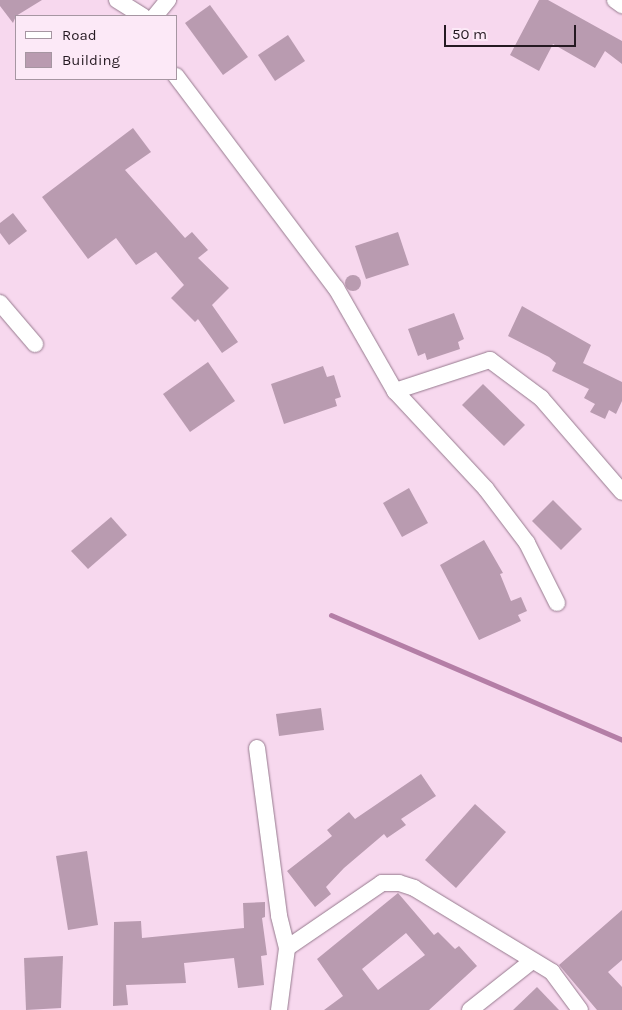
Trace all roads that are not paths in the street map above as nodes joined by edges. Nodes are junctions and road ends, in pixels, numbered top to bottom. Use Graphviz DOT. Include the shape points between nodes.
graph roads {
  1 [pos="117,0"];
  2 [pos="168,0"];
  3 [pos="615,0"];
  4 [pos="622,5"];
  5 [pos="140,15"];
  6 [pos="156,15"];
  7 [pos="178,79"];
  8 [pos="0,303"];
  9 [pos="35,344"];
  10 [pos="395,391"];
  11 [pos="622,492"];
  12 [pos="557,603"];
  13 [pos="257,748"];
  14 [pos="287,948"];
  15 [pos="532,961"];
  16 [pos="279,1010"];
  17 [pos="470,1010"];
  18 [pos="580,1010"];
  1 -- 5 [label="street"];
  2 -- 6 [label="street"];
  3 -- 4 [label="street"];
  7 -- 10 [label="street" via="336,288"];
  8 -- 9 [label="street"];
  10 -- 11 [label="street" via="490,360 541,398"];
  10 -- 12 [label="street" via="486,489 527,543"];
  13 -- 14 [label="street" via="279,916"];
  14 -- 15 [label="street" via="382,883 399,883 414,888"];
  14 -- 16 [label="street"];
  15 -- 17 [label="street"];
  15 -- 18 [label="street" via="552,972"];
}
